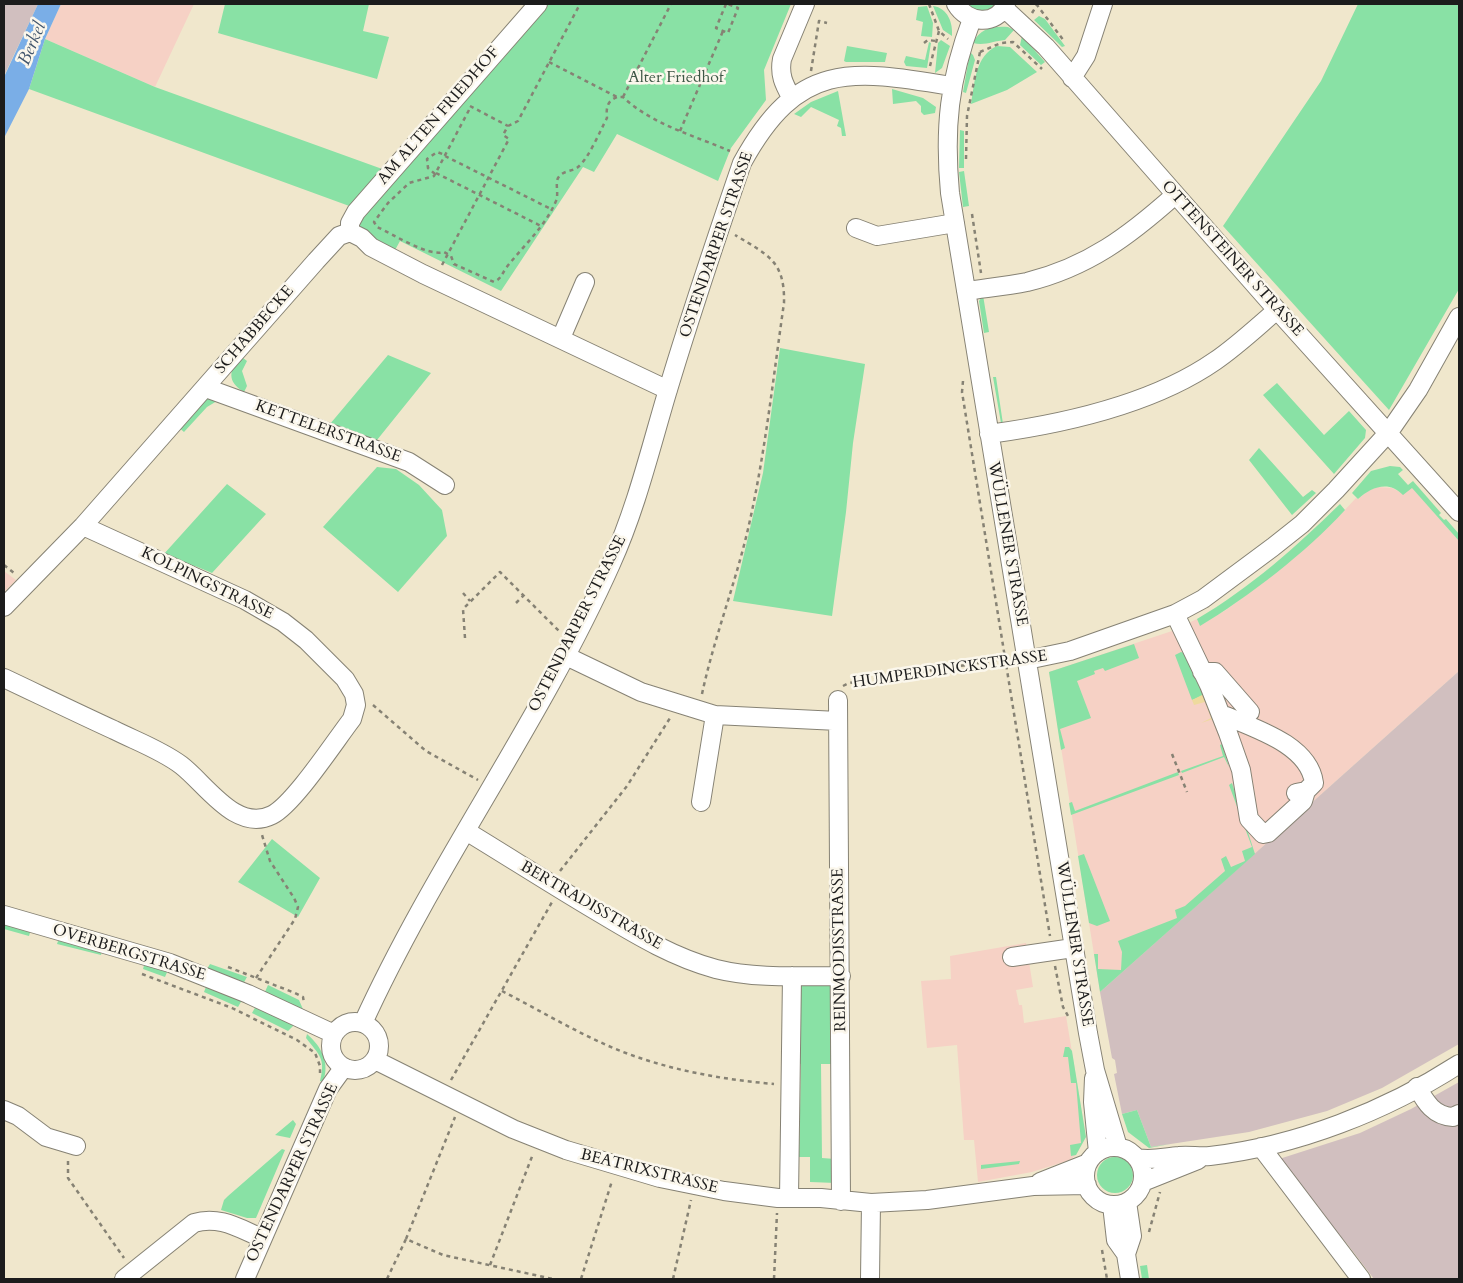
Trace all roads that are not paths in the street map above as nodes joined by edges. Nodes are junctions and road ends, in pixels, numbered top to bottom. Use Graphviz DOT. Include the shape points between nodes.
graph roads {
  1 [pos="538,4"];
  2 [pos="805,4"];
  3 [pos="956,4"];
  4 [pos="1103,4"];
  5 [pos="1005,6"];
  6 [pos="972,19"];
  7 [pos="1072,78"];
  8 [pos="951,86"];
  9 [pos="791,97"];
  10 [pos="1175,195"];
  11 [pos="954,223"];
  12 [pos="856,228"];
  13 [pos="350,232"];
  14 [pos="585,282"];
  15 [pos="966,292"];
  16 [pos="1276,310"];
  17 [pos="1459,317"];
  18 [pos="561,338"];
  19 [pos="206,388"];
  20 [pos="668,390"];
  21 [pos="1389,432"];
  22 [pos="989,434"];
  23 [pos="445,485"];
  24 [pos="1459,512"];
  25 [pos="83,526"];
  26 [pos="4,607"];
  27 [pos="1174,614"];
  28 [pos="566,656"];
  29 [pos="1027,660"];
  30 [pos="1202,672"];
  31 [pos="4,678"];
  32 [pos="838,700"];
  33 [pos="1250,712"];
  34 [pos="707,713"];
  35 [pos="1221,714"];
  36 [pos="838,722"];
  37 [pos="701,802"];
  38 [pos="466,831"];
  39 [pos="4,914"];
  40 [pos="1073,948"];
  41 [pos="1012,957"];
  42 [pos="792,976"];
  43 [pos="841,976"];
  44 [pos="363,1024"];
  45 [pos="334,1034"];
  46 [pos="375,1060"];
  47 [pos="1459,1064"];
  48 [pos="344,1067"];
  49 [pos="1095,1070"];
  50 [pos="1418,1088"];
  51 [pos="4,1110"];
  52 [pos="1459,1114"];
  53 [pos="76,1146"];
  54 [pos="1118,1147"];
  55 [pos="1261,1147"];
  56 [pos="1208,1156"];
  57 [pos="1093,1158"];
  58 [pos="1137,1158"];
  59 [pos="1142,1182"];
  60 [pos="1087,1185"];
  61 [pos="1033,1186"];
  62 [pos="784,1198"];
  63 [pos="841,1201"];
  64 [pos="871,1203"];
  65 [pos="1120,1203"];
  66 [pos="262,1238"];
  67 [pos="129,1276"];
  68 [pos="245,1279"];
  69 [pos="870,1279"];
  70 [pos="1130,1279"];
  71 [pos="1362,1279"];
  1 -- 13 [label="street, AM ALTEN FRIEDHOF" via="356,212 350,222"];
  2 -- 9 [label="street" via="780,68 781,78"];
  3 -- 6 [label="street"];
  4 -- 7 [label="street" via="1086,56"];
  5 -- 6 [label="street" via="986,20"];
  5 -- 7 [label="street, OTTENSTEINER STRASSE"];
  6 -- 8 [label="street, WÜLLENER STRASSE" via="959,52"];
  7 -- 10 [label="street, OTTENSTEINER STRASSE"];
  8 -- 9 [label="street" via="869,74 832,78"];
  8 -- 11 [label="street, WÜLLENER STRASSE" via="947,158"];
  9 -- 20 [label="street, OSTENDARPER STRASSE" via="768,121 742,163"];
  10 -- 15 [label="street" via="1128,236 1095,256 1025,282"];
  10 -- 16 [label="street, OTTENSTEINER STRASSE"];
  11 -- 12 [label="street" via="878,236"];
  11 -- 15 [label="street, WÜLLENER STRASSE"];
  13 -- 18 [label="street" via="378,251"];
  13 -- 19 [label="street, SCHABBECKE" via="339,236"];
  14 -- 18 [label="street"];
  15 -- 22 [label="street, WÜLLENER STRASSE"];
  16 -- 21 [label="street, OTTENSTEINER STRASSE"];
  16 -- 22 [label="street" via="1214,362 1161,390 1092,415"];
  17 -- 21 [label="street, HUMPERDINCKSTRASSE" via="1418,390"];
  18 -- 20 [label="street"];
  19 -- 23 [label="street, KETTELERSTRASSE" via="409,462"];
  19 -- 25 [label="street, SCHABBECKE"];
  20 -- 28 [label="street, OSTENDARPER STRASSE" via="624,534"];
  21 -- 24 [label="street, OTTENSTEINER STRASSE"];
  21 -- 27 [label="street, HUMPERDINCKSTRASSE" via="1302,524 1204,599"];
  22 -- 29 [label="street, WÜLLENER STRASSE"];
  25 -- 26 [label="street, SCHABBECKE"];
  25 -- 31 [label="street, KOLPINGSTRASSE" via="245,600 283,622 306,640 345,680 354,694 356,705 352,719 292,796 272,815 258,819 232,811 181,766 156,750"];
  27 -- 29 [label="street, HUMPERDINCKSTRASSE" via="1070,651"];
  27 -- 30 [label="street"];
  28 -- 34 [label="street" via="641,692"];
  28 -- 38 [label="street, OSTENDARPER STRASSE"];
  29 -- 40 [label="street, WÜLLENER STRASSE"];
  30 -- 33 [label="street" via="1215,672"];
  30 -- 35 [label="street"];
  32 -- 36 [label="street, REINMODISSTRASSE"];
  34 -- 36 [label="street"];
  34 -- 37 [label="street"];
  35 -- 35 [label="street" via="1241,770 1249,819 1256,826 1261,825 1296,793 1306,791 1314,783 1312,771 1285,742"];
  36 -- 43 [label="street, REINMODISSTRASSE"];
  38 -- 42 [label="street, BERTRADISSTRASSE" via="647,941 717,969"];
  38 -- 44 [label="street, OSTENDARPER STRASSE" via="383,979"];
  39 -- 45 [label="street, OVERBERGSTRASSE" via="170,963 248,994"];
  40 -- 41 [label="street"];
  40 -- 49 [label="street, WÜLLENER STRASSE"];
  42 -- 43 [label="street, BERTRADISSTRASSE"];
  42 -- 62 [label="street"];
  43 -- 63 [label="street, REINMODISSTRASSE"];
  44 -- 45 [label="street" via="344,1025"];
  44 -- 46 [label="street" via="370,1027 378,1039"];
  45 -- 48 [label="street" via="331,1049 338,1063"];
  46 -- 48 [label="street" via="357,1070"];
  46 -- 62 [label="street, BEATRIXSTRASSE" via="539,1140 617,1167 694,1186"];
  47 -- 50 [label="street"];
  48 -- 66 [label="street, OSTENDARPER STRASSE" via="328,1089"];
  49 -- 54 [label="street, WÜLLENER STRASSE"];
  49 -- 57 [label="street, WÜLLENER STRASSE"];
  50 -- 52 [label="street" via="1436,1112 1453,1117"];
  50 -- 55 [label="street" via="1332,1126"];
  51 -- 53 [label="street" via="18,1116 46,1137"];
  54 -- 57 [label="street" via="1109,1147"];
  54 -- 58 [label="street" via="1127,1149"];
  55 -- 56 [label="street"];
  55 -- 71 [label="street"];
  56 -- 58 [label="street"];
  56 -- 59 [label="street"];
  57 -- 60 [label="street" via="1085,1176"];
  57 -- 61 [label="street"];
  58 -- 59 [label="street" via="1143,1170"];
  59 -- 65 [label="street" via="1136,1195"];
  60 -- 61 [label="street"];
  60 -- 65 [label="street" via="1096,1199"];
  61 -- 64 [label="street, BEATRIXSTRASSE" via="927,1200"];
  62 -- 63 [label="street, BEATRIXSTRASSE"];
  63 -- 64 [label="street, BEATRIXSTRASSE"];
  64 -- 69 [label="street"];
  65 -- 70 [label="street" via="1116,1240 1126,1254"];
  66 -- 67 [label="street" via="222,1221 204,1220 194,1223"];
  66 -- 68 [label="street, OSTENDARPER STRASSE"];
}
